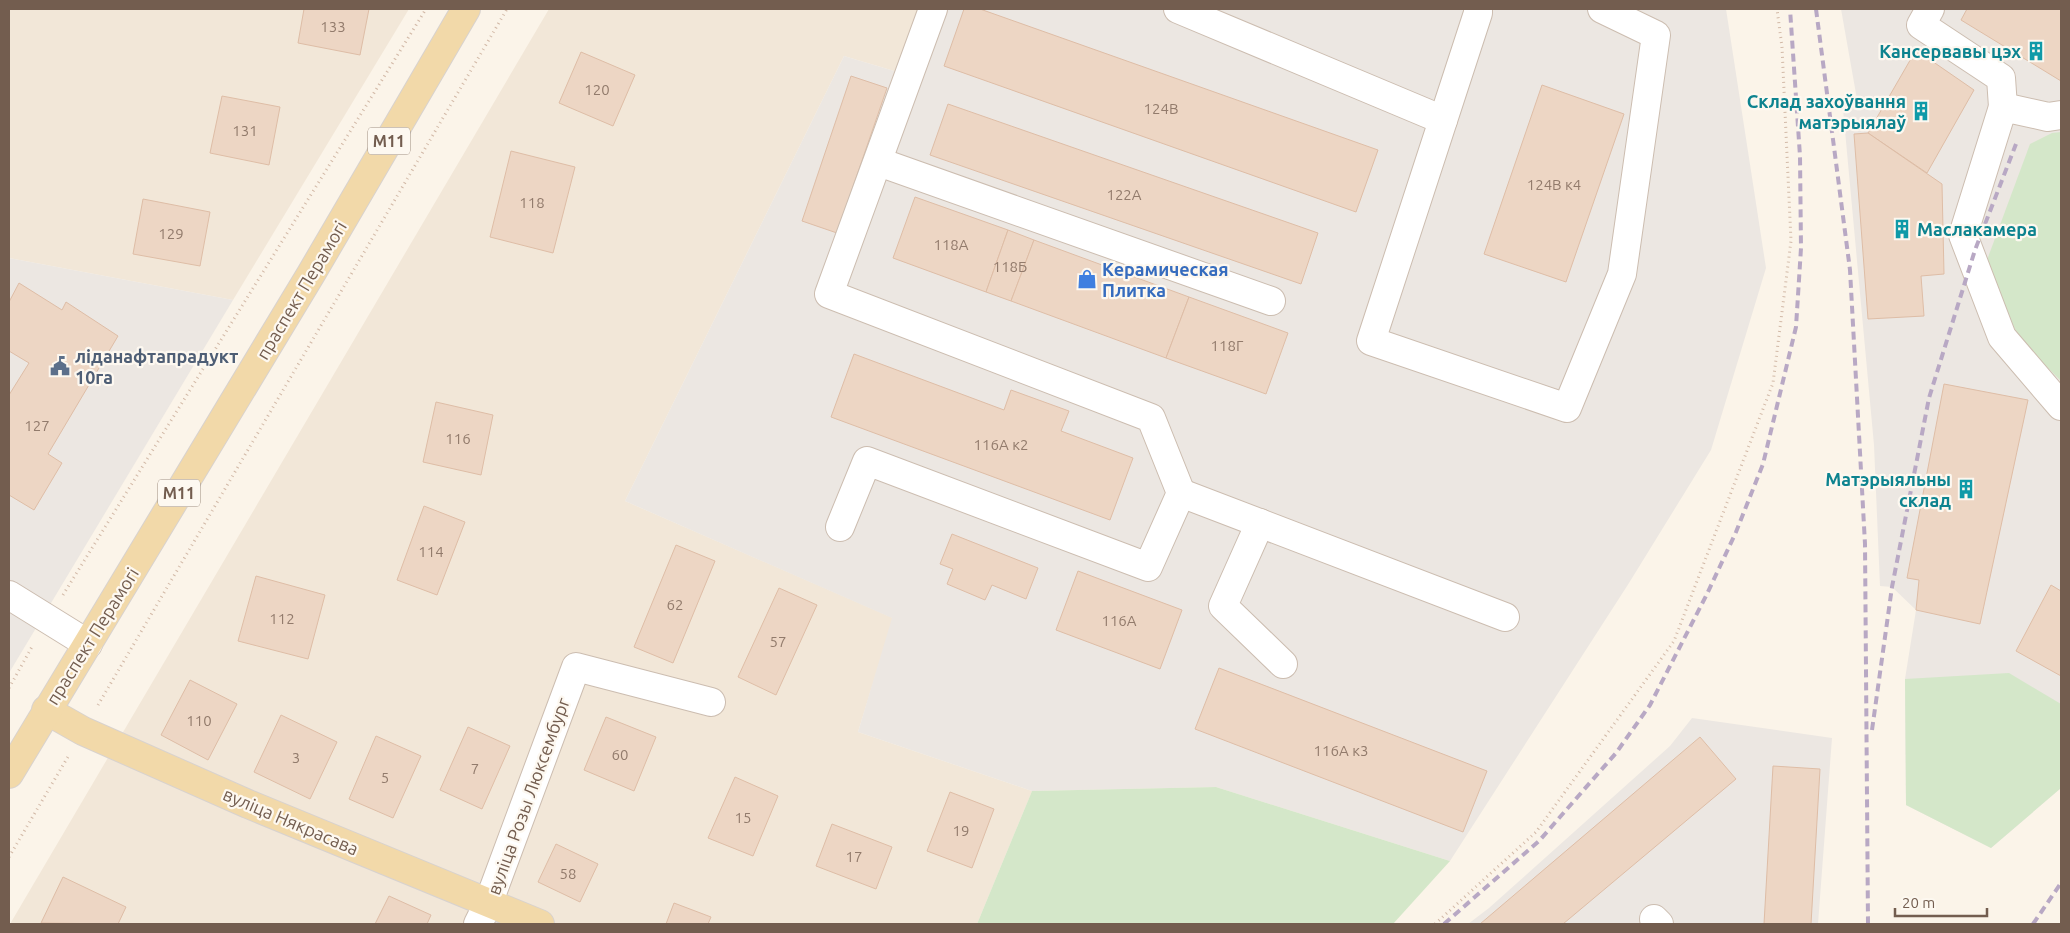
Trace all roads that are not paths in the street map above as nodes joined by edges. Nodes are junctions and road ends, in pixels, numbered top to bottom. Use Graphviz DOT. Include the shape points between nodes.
graph roads {
  1 [pos="466,9"];
  2 [pos="933,9"];
  3 [pos="1178,9"];
  4 [pos="1478,9"];
  5 [pos="1602,9"];
  6 [pos="1930,9"];
  7 [pos="2003,107"];
  8 [pos="2061,115"];
  9 [pos="1444,120"];
  10 [pos="879,162"];
  11 [pos="1271,301"];
  12 [pos="2061,406"];
  13 [pos="1180,493"];
  14 [pos="1260,523"];
  15 [pos="840,527"];
  16 [pos="9,595"];
  17 [pos="1505,617"];
  18 [pos="88,644"];
  19 [pos="1283,664"];
  20 [pos="711,702"];
  21 [pos="46,710"];
  22 [pos="9,774"];
  23 [pos="483,914"];
  24 [pos="540,924"];
  1 -- 18 [label="main road, праспект Перамогі / М11"];
  2 -- 10 [label="street"];
  3 -- 9 [label="street"];
  4 -- 9 [label="street"];
  5 -- 9 [label="street" via="1656,35 1622,274 1567,408 1371,341"];
  6 -- 7 [label="street" via="1921,25 2001,78"];
  7 -- 8 [label="street" via="2048,117"];
  7 -- 12 [label="street" via="1963,235 2002,337"];
  10 -- 11 [label="street"];
  10 -- 13 [label="street" via="829,294 1151,418"];
  13 -- 14 [label="street"];
  13 -- 15 [label="street" via="1148,567 867,461"];
  14 -- 17 [label="street"];
  14 -- 19 [label="street" via="1223,606"];
  16 -- 18 [label="street"];
  18 -- 21 [label="main road, праспект Перамогі / М11"];
  20 -- 23 [label="street, вуліца Розы Люксембург" via="576,667"];
  21 -- 22 [label="main road, праспект Перамогі / М11"];
  21 -- 23 [label="main road, вуліца Някрасава" via="83,731"];
  23 -- 24 [label="main road, вуліца Някрасава"];
}
